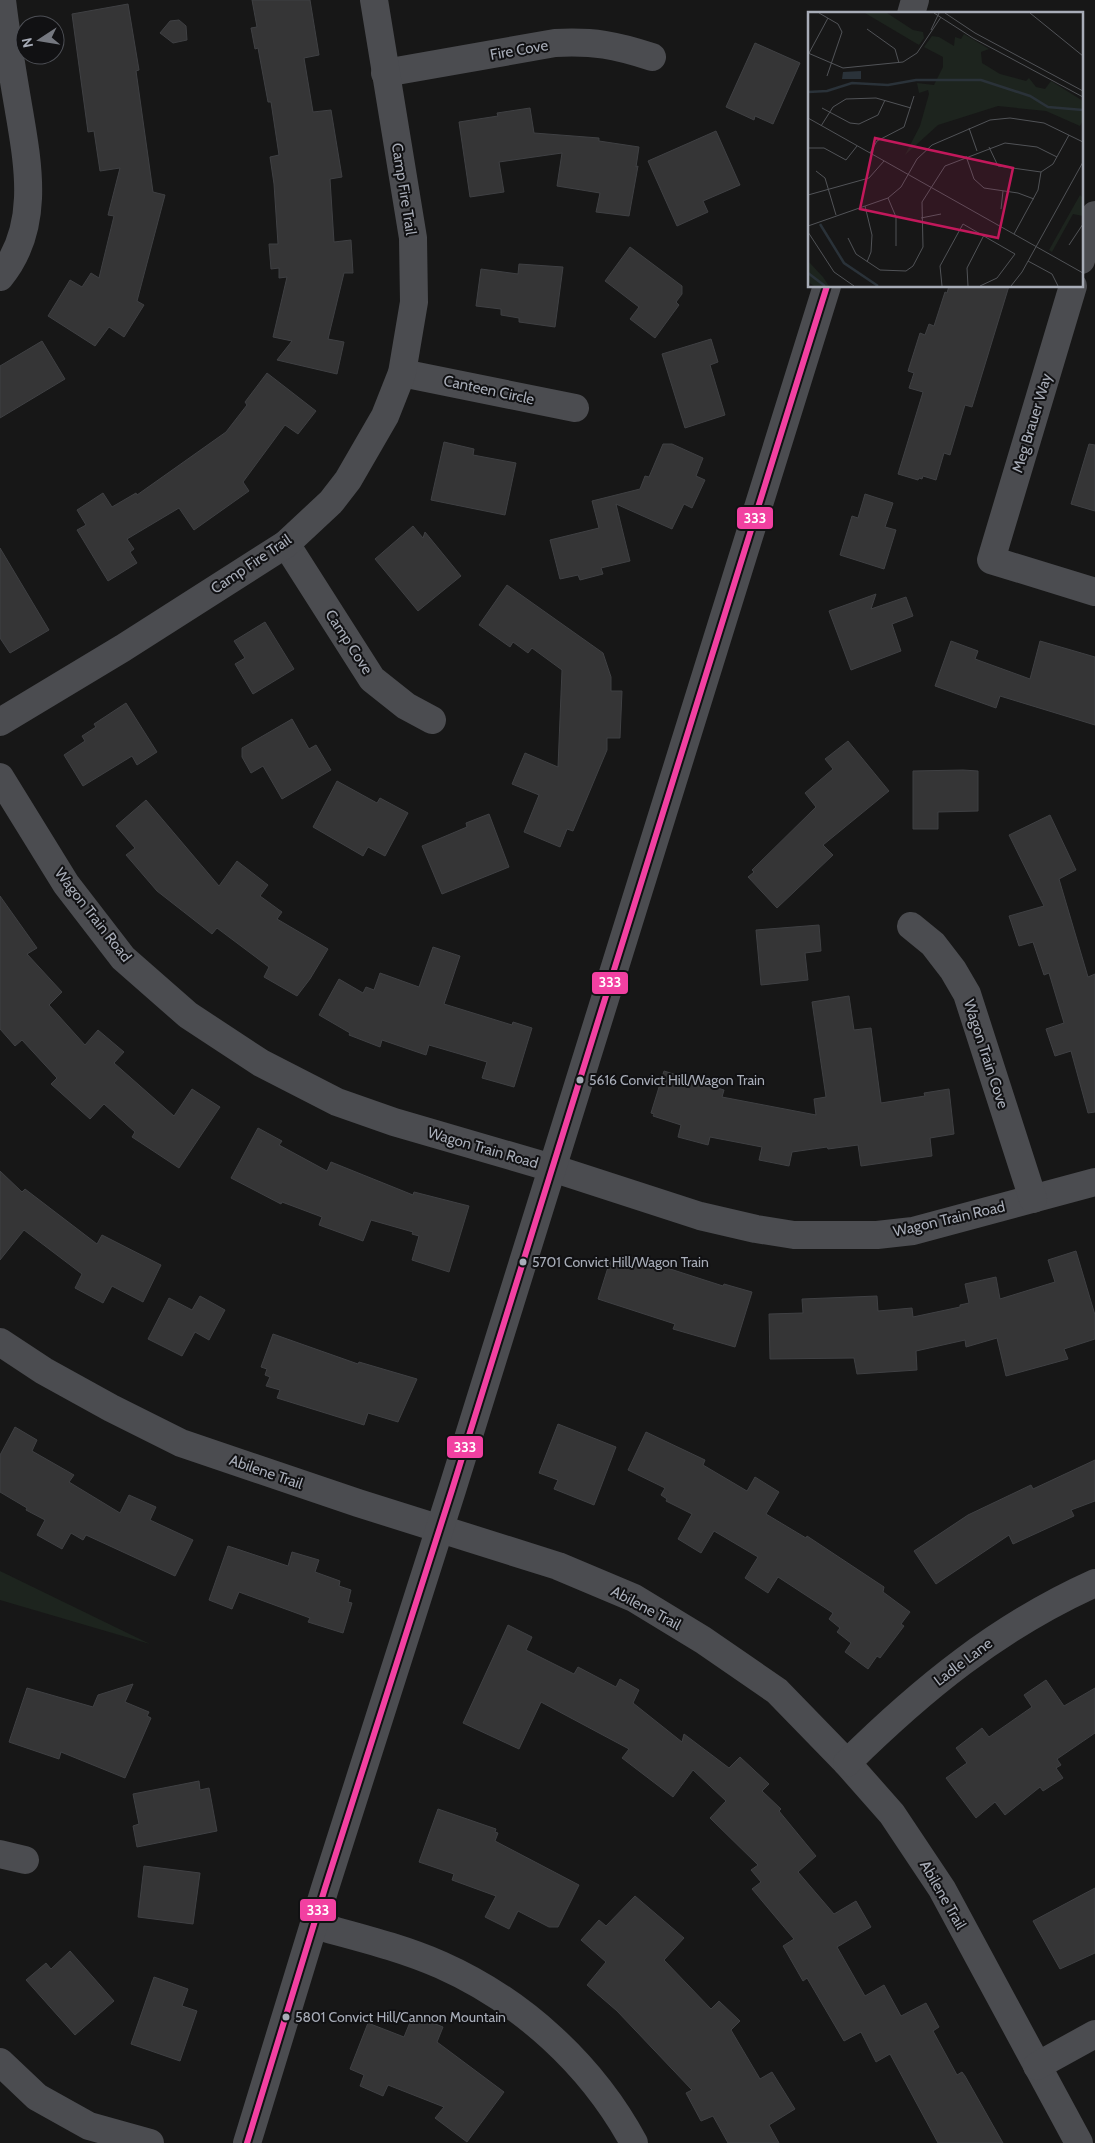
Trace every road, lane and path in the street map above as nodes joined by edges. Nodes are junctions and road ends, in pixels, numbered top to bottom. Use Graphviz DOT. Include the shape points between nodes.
graph roads {
  1 [pos="2,0"];
  2 [pos="374,0"];
  3 [pos="652,57"];
  4 [pos="385,73"];
  5 [pos="1094,219"];
  6 [pos="1082,257"];
  7 [pos="0,277"];
  8 [pos="826,288"];
  9 [pos="1072,288"];
  10 [pos="402,372"];
  11 [pos="576,408"];
  12 [pos="286,544"];
  13 [pos="1095,592"];
  14 [pos="432,720"];
  15 [pos="0,722"];
  16 [pos="0,778"];
  17 [pos="910,926"];
  18 [pos="552,1168"];
  19 [pos="1095,1182"];
  20 [pos="1033,1199"];
  21 [pos="0,1342"];
  22 [pos="439,1529"];
  23 [pos="1095,1583"];
  24 [pos="847,1763"];
  25 [pos="314,1925"];
  26 [pos="1095,2034"];
  27 [pos="0,2062"];
  28 [pos="1037,2066"];
  29 [pos="150,2143"];
  30 [pos="247,2143"];
  31 [pos="634,2143"];
  32 [pos="1079,2143"];
  1 -- 7 [label="street" via="29,186 24,231 16,255"];
  2 -- 4 [label="street, Camp Fire Trail"];
  3 -- 4 [label="street, Fire Cove" via="615,45 580,42"];
  4 -- 10 [label="street, Camp Fire Trail" via="413,238 414,302"];
  5 -- 6 [label="street"];
  8 -- 18 [label="street"];
  9 -- 13 [label="street, Meg Brauer Way" via="991,560"];
  10 -- 11 [label="street, Canteen Circle"];
  10 -- 12 [label="street, Camp Fire Trail" via="385,416 348,480 331,502"];
  12 -- 14 [label="street, Camp Cove" via="372,679 406,706"];
  12 -- 15 [label="street, Camp Fire Trail"];
  16 -- 18 [label="street, Wagon Train Road" via="66,884 123,958 188,1015 261,1063 337,1102"];
  17 -- 20 [label="street, Wagon Train Cove" via="933,944 967,994"];
  18 -- 20 [label="street, Wagon Train Road" via="700,1216 794,1235 877,1235 912,1230"];
  18 -- 22 [label="street"];
  19 -- 20 [label="street, Wagon Train Road"];
  21 -- 22 [label="street, Abilene Trail" via="53,1376 181,1443"];
  22 -- 24 [label="street, Abilene Trail" via="558,1566 634,1598 777,1691"];
  22 -- 25 [label="street"];
  23 -- 24 [label="street, Ladle Lane" via="1024,1619 957,1665"];
  24 -- 28 [label="street, Abilene Trail" via="892,1814 942,1889"];
  25 -- 30 [label="street"];
  25 -- 31 [label="street" via="398,1949 442,1966 501,1999 553,2039 579,2065 607,2099"];
  26 -- 28 [label="street"];
  27 -- 29 [label="street" via="37,2097 89,2126"];
  28 -- 32 [label="street, Abilene Trail"];
}
